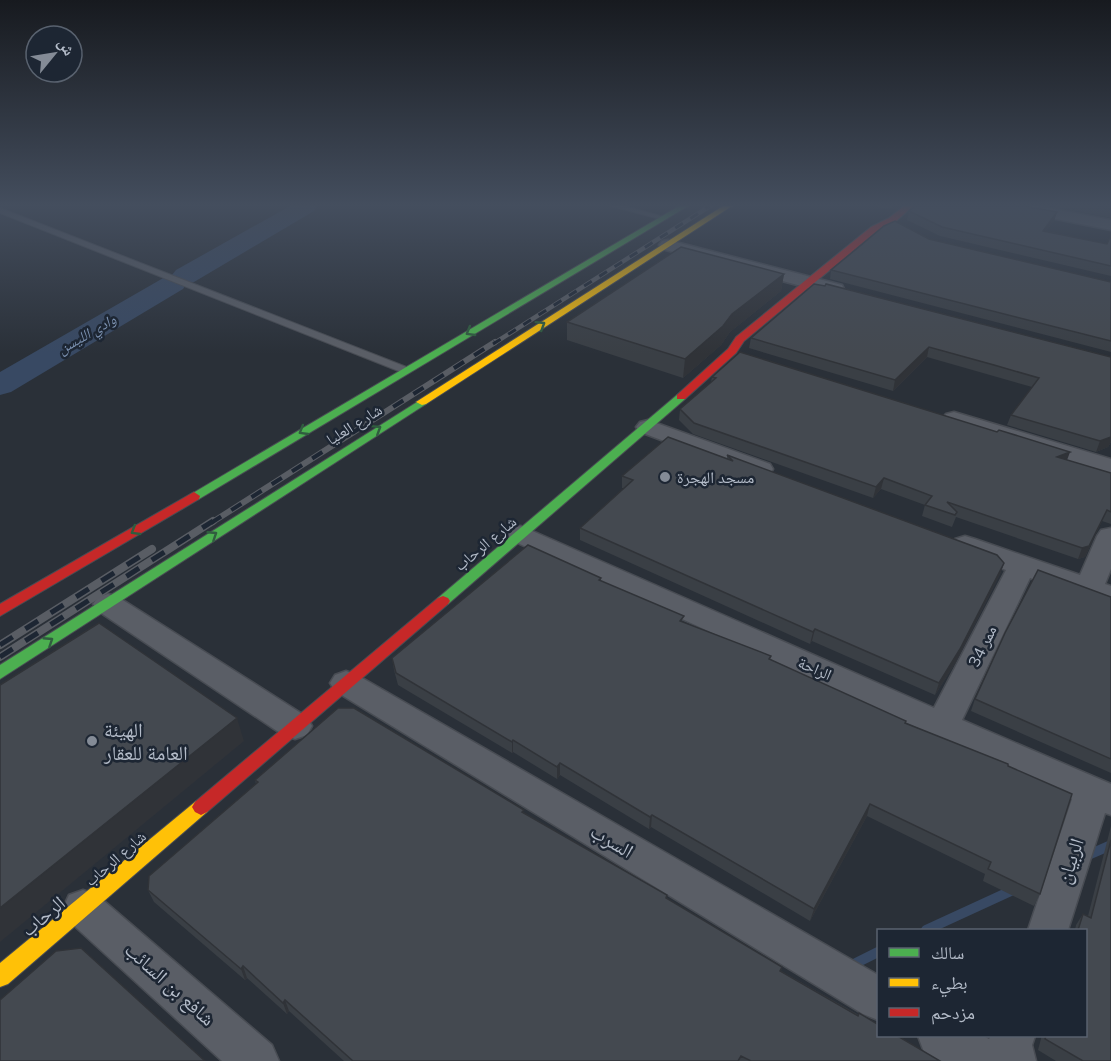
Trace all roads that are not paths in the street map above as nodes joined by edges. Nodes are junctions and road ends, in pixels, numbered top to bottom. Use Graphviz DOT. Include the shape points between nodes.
graph roads {
  1 [pos="115,256"];
  2 [pos="600,256"];
  3 [pos="650,256"];
  4 [pos="710,256"];
  5 [pos="841,256"];
  6 [pos="808,282"];
  7 [pos="853,294"];
  8 [pos="732,351"];
  9 [pos="754,358"];
  10 [pos="405,370"];
  11 [pos="933,412"];
  12 [pos="648,427"];
  13 [pos="1111,467"];
  14 [pos="780,476"];
  15 [pos="521,534"];
  16 [pos="1111,536"];
  17 [pos="945,537"];
  18 [pos="1022,566"];
  19 [pos="1099,593"];
  20 [pos="108,604"];
  21 [pos="0,611"];
  22 [pos="0,673"];
  23 [pos="346,683"];
  24 [pos="294,726"];
  25 [pos="942,726"];
  26 [pos="1102,796"];
  27 [pos="83,908"];
  28 [pos="1048,929"];
  29 [pos="0,977"];
  30 [pos="877,998"];
  31 [pos="943,1037"];
  32 [pos="1012,1037"];
  33 [pos="256,1061"];
  34 [pos="983,1061"];
  35 [pos="1013,1061"];
  1 -- 10 [label="lane"];
  2 -- 10 [label="main road, شارع العليا, one-way"];
  20 -- 3 [label="main road, شارع العليا, one-way"];
  4 -- 6 [label="street"];
  5 -- 6 [label="main road, شارع الرحاب"];
  6 -- 7 [label="street"];
  6 -- 8 [label="main road, شارع الرحاب" via="740,339"];
  8 -- 9 [label="street"];
  8 -- 12 [label="main road, شارع الرحاب"];
  10 -- 21 [label="main road, شارع العليا, one-way"];
  11 -- 13 [label="street"];
  12 -- 14 [label="street"];
  12 -- 15 [label="main road, شارع الرحاب"];
  15 -- 23 [label="main road, شارع الرحاب"];
  15 -- 25 [label="street, الراحة"];
  16 -- 19 [label="street"];
  17 -- 18 [label="street"];
  18 -- 19 [label="street"];
  18 -- 25 [label="street, ممر 34"];
  22 -- 20 [label="main road, شارع العليا, one-way"];
  20 -- 24 [label="street"];
  23 -- 24 [label="main road, شارع الرحاب"];
  23 -- 30 [label="street, السرب"];
  24 -- 27 [label="main road, شارع الرحاب"];
  25 -- 26 [label="street, الراحة"];
  26 -- 28 [label="street, الربيان"];
  27 -- 29 [label="main road, الرحاب"];
  27 -- 33 [label="street, شافع بن السائب"];
  31 -- 34 [label="street"];
  32 -- 35 [label="street"];
}
